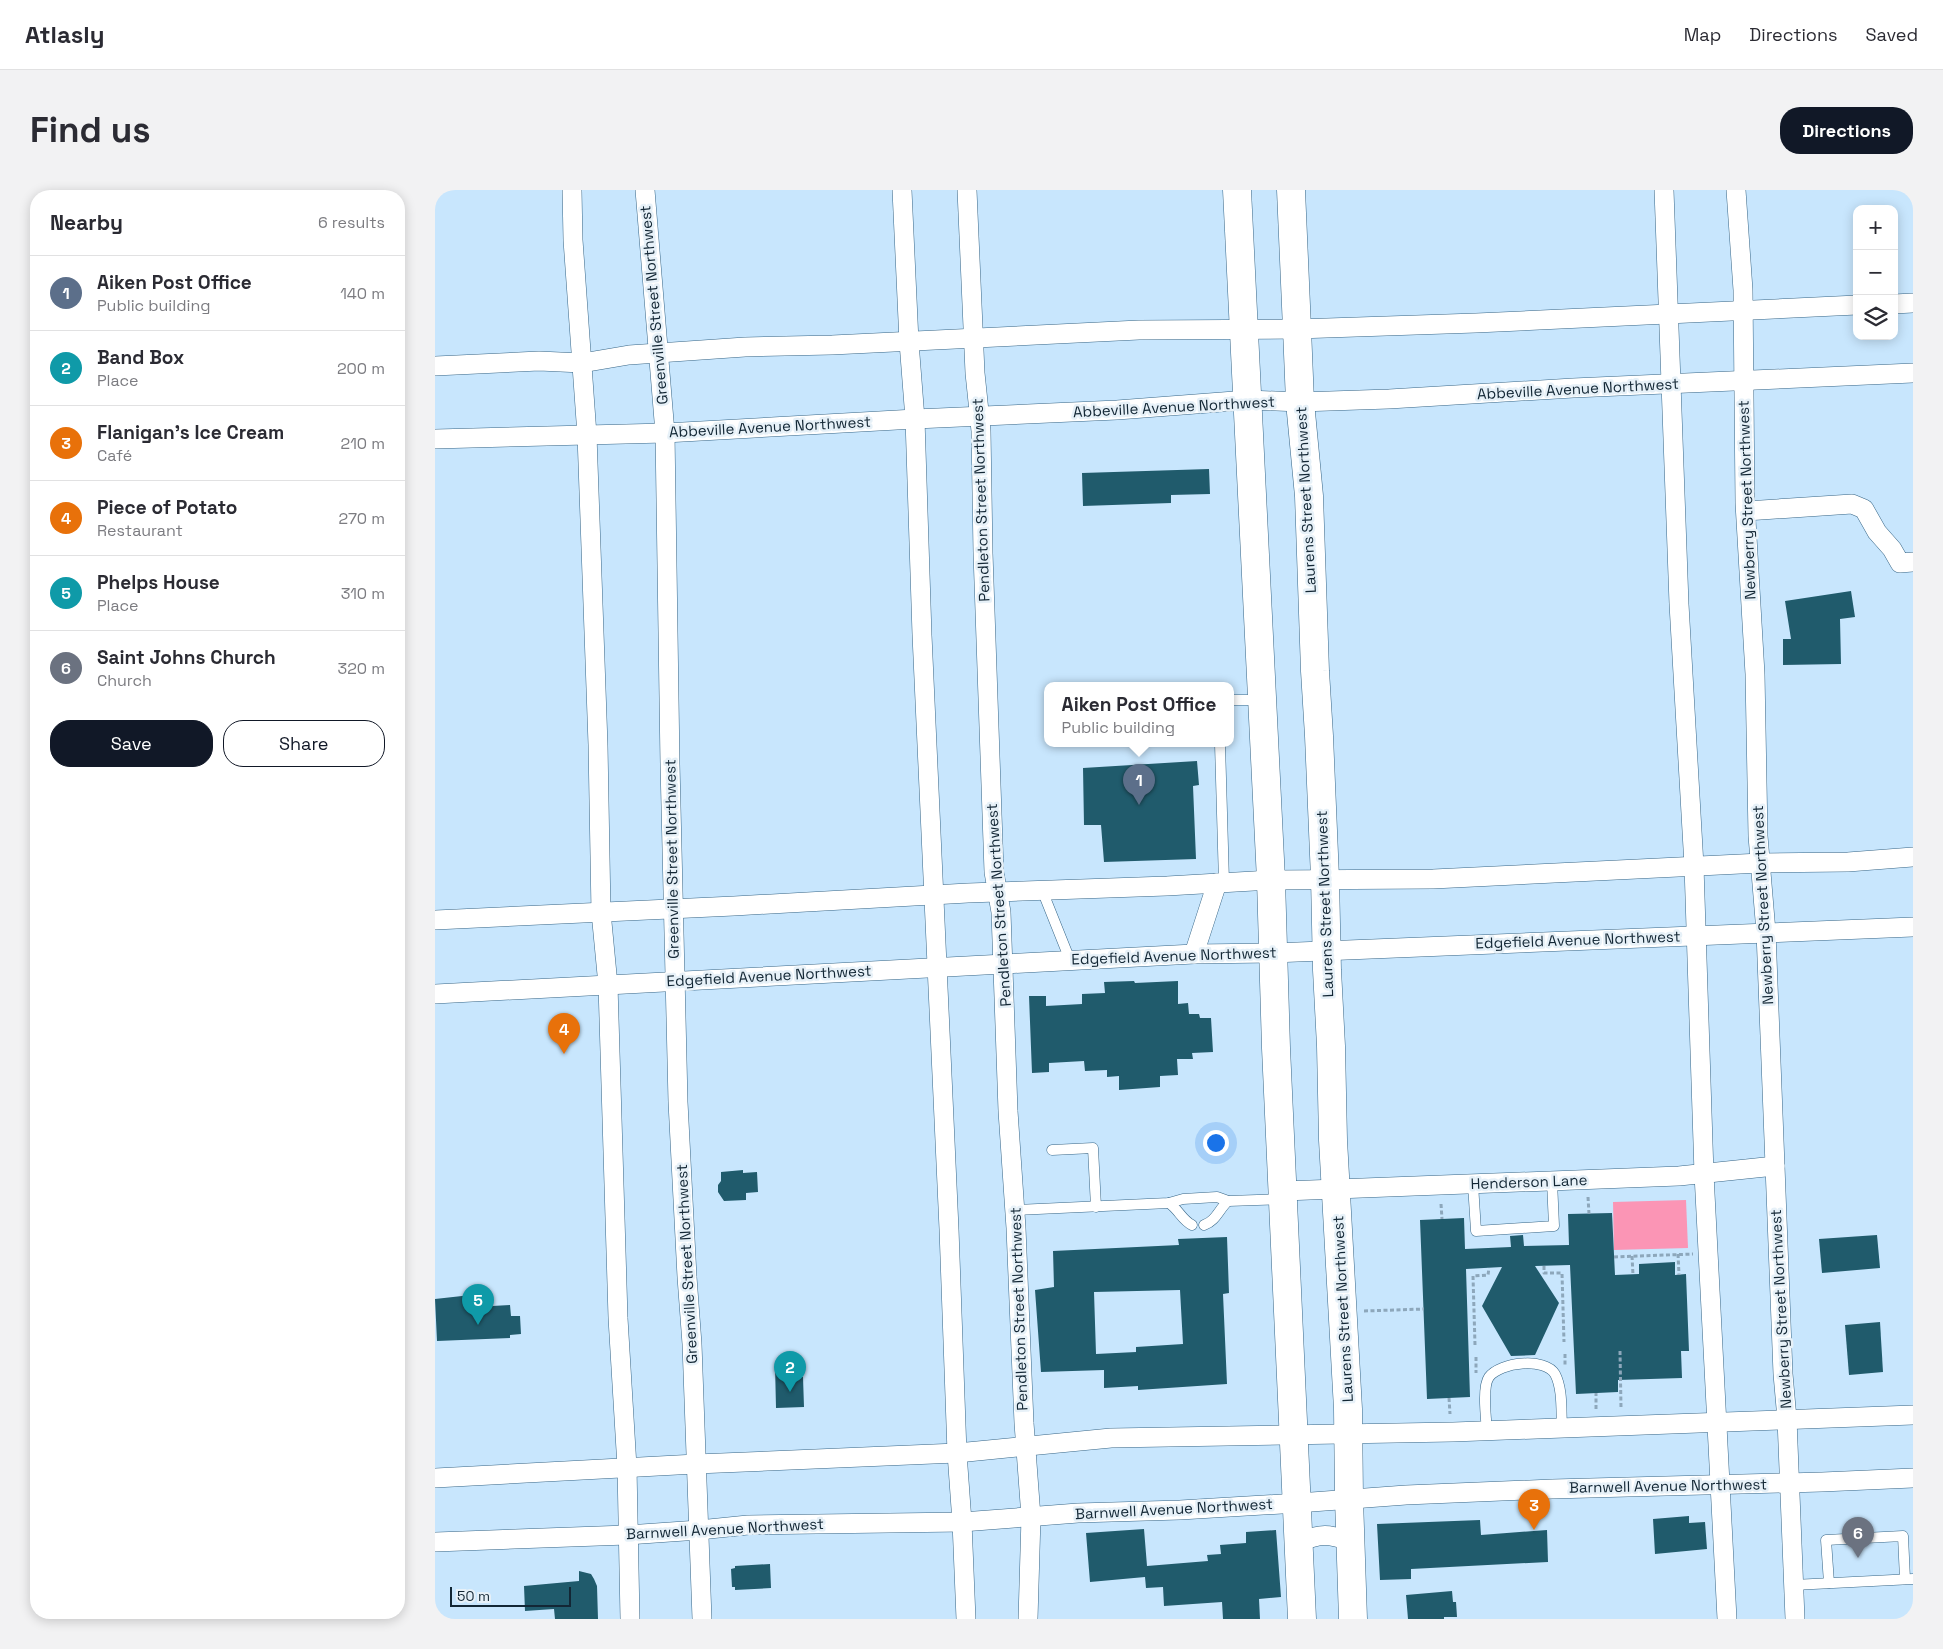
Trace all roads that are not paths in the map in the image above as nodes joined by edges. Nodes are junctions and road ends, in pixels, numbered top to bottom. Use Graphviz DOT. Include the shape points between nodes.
graph roads {
  1 [pos="572,190"];
  2 [pos="645,190"];
  3 [pos="902,190"];
  4 [pos="967,190"];
  5 [pos="1237,190"];
  6 [pos="1291,190"];
  7 [pos="1664,190"];
  8 [pos="1736,190"];
  9 [pos="1913,303"];
  10 [pos="1898,304"];
  11 [pos="1853,306"];
  12 [pos="1743,311"];
  13 [pos="1669,315"];
  14 [pos="1245,329"];
  15 [pos="1297,329"];
  16 [pos="974,338"];
  17 [pos="909,342"];
  18 [pos="659,353"];
  19 [pos="582,363"];
  20 [pos="435,366"];
  21 [pos="1913,373"];
  22 [pos="1743,380"];
  23 [pos="1671,384"];
  24 [pos="1248,400"];
  25 [pos="1300,402"];
  26 [pos="979,415"];
  27 [pos="915,418"];
  28 [pos="665,433"];
  29 [pos="587,435"];
  30 [pos="435,439"];
  31 [pos="1746,511"];
  32 [pos="1913,562"];
  33 [pos="1234,700"];
  34 [pos="1262,700"];
  35 [pos="1220,747"];
  36 [pos="1913,857"];
  37 [pos="1761,863"];
  38 [pos="1695,866"];
  39 [pos="1325,878"];
  40 [pos="1271,880"];
  41 [pos="1221,882"];
  42 [pos="1042,890"];
  43 [pos="998,892"];
  44 [pos="933,895"];
  45 [pos="674,908"];
  46 [pos="601,912"];
  47 [pos="435,920"];
  48 [pos="1913,927"];
  49 [pos="1766,932"];
  50 [pos="1696,936"];
  51 [pos="1326,950"];
  52 [pos="1273,953"];
  53 [pos="1194,954"];
  54 [pos="1070,960"];
  55 [pos="1004,964"];
  56 [pos="937,968"];
  57 [pos="675,980"];
  58 [pos="607,985"];
  59 [pos="435,994"];
  60 [pos="1052,1150"];
  61 [pos="1775,1166"];
  62 [pos="1704,1174"];
  63 [pos="1552,1181"];
  64 [pos="1473,1184"];
  65 [pos="1336,1189"];
  66 [pos="1284,1195"];
  67 [pos="1228,1201"];
  68 [pos="1169,1204"];
  69 [pos="1097,1207"];
  70 [pos="1015,1210"];
  71 [pos="1192,1225"];
  72 [pos="1204,1225"];
  73 [pos="1913,1415"];
  74 [pos="1787,1419"];
  75 [pos="1717,1422"];
  76 [pos="1562,1428"];
  77 [pos="1487,1431"];
  78 [pos="1348,1433"];
  79 [pos="1294,1434"];
  80 [pos="1026,1447"];
  81 [pos="957,1454"];
  82 [pos="697,1464"];
  83 [pos="627,1467"];
  84 [pos="435,1478"];
  85 [pos="1913,1478"];
  86 [pos="1789,1483"];
  87 [pos="1721,1484"];
  88 [pos="1349,1499"];
  89 [pos="1298,1504"];
  90 [pos="1031,1517"];
  91 [pos="962,1522"];
  92 [pos="699,1530"];
  93 [pos="627,1535"];
  94 [pos="1350,1541"];
  95 [pos="435,1542"];
  96 [pos="1299,1542"];
  97 [pos="1909,1579"];
  98 [pos="1829,1583"];
  99 [pos="1793,1585"];
  100 [pos="630,1619"];
  101 [pos="702,1619"];
  102 [pos="966,1619"];
  103 [pos="1028,1619"];
  104 [pos="1302,1619"];
  105 [pos="1353,1619"];
  106 [pos="1727,1619"];
  107 [pos="1795,1619"];
  1 -- 19 [label="street"];
  2 -- 18 [label="street, Greenville Street Northwest"];
  3 -- 17 [label="street"];
  4 -- 16 [label="street, Pendleton Street Northwest"];
  5 -- 14 [label="main road"];
  6 -- 15 [label="main road, Laurens Street Northwest"];
  7 -- 13 [label="street"];
  8 -- 12 [label="street, Newberry Street Northwest"];
  9 -- 10 [label="street"];
  11 -- 12 [label="street"];
  12 -- 13 [label="street"];
  12 -- 22 [label="street, Newberry Street Northwest"];
  13 -- 15 [label="street"];
  13 -- 23 [label="street"];
  14 -- 15 [label="street"];
  14 -- 16 [label="street" via="1139,330"];
  14 -- 24 [label="main road"];
  15 -- 25 [label="main road, Laurens Street Northwest"];
  16 -- 17 [label="street"];
  16 -- 26 [label="street, Pendleton Street Northwest"];
  17 -- 18 [label="street"];
  17 -- 27 [label="street"];
  18 -- 19 [label="street"];
  18 -- 28 [label="street, Greenville Street Northwest"];
  19 -- 20 [label="street" via="539,361"];
  19 -- 29 [label="street"];
  21 -- 22 [label="street, Abbeville Avenue Northwest"];
  22 -- 23 [label="street, Abbeville Avenue Northwest"];
  22 -- 31 [label="street, Newberry Street Northwest"];
  23 -- 25 [label="street, Abbeville Avenue Northwest"];
  23 -- 38 [label="street" via="1679,604"];
  24 -- 25 [label="street, Abbeville Avenue Northwest"];
  24 -- 26 [label="street, Abbeville Avenue Northwest" via="1117,410"];
  24 -- 34 [label="main road"];
  25 -- 39 [label="main road, Laurens Street Northwest" via="1309,496"];
  26 -- 27 [label="street, Abbeville Avenue Northwest"];
  26 -- 43 [label="street, Pendleton Street Northwest" via="994,872"];
  27 -- 28 [label="street, Abbeville Avenue Northwest"];
  27 -- 44 [label="street"];
  28 -- 29 [label="street, Abbeville Avenue Northwest"];
  28 -- 45 [label="street, Greenville Street Northwest"];
  29 -- 30 [label="street, Abbeville Avenue Northwest"];
  29 -- 46 [label="street"];
  31 -- 32 [label="street" via="1852,504 1864,509 1900,563"];
  31 -- 37 [label="street, Newberry Street Northwest"];
  33 -- 34 [label="lane"];
  34 -- 40 [label="main road"];
  35 -- 41 [label="lane"];
  36 -- 37 [label="street"];
  37 -- 38 [label="street"];
  37 -- 49 [label="street, Newberry Street Northwest"];
  38 -- 39 [label="street" via="1433,879"];
  38 -- 50 [label="street"];
  39 -- 40 [label="street"];
  39 -- 51 [label="main road, Laurens Street Northwest"];
  40 -- 41 [label="street"];
  40 -- 52 [label="main road"];
  41 -- 42 [label="street"];
  41 -- 53 [label="street"];
  42 -- 43 [label="street"];
  42 -- 54 [label="lane"];
  43 -- 44 [label="street"];
  43 -- 55 [label="street, Pendleton Street Northwest"];
  44 -- 45 [label="street"];
  44 -- 56 [label="street"];
  45 -- 46 [label="street"];
  45 -- 57 [label="street, Greenville Street Northwest"];
  46 -- 47 [label="street"];
  46 -- 58 [label="street"];
  48 -- 49 [label="street, Edgefield Avenue Northwest"];
  49 -- 50 [label="street, Edgefield Avenue Northwest"];
  49 -- 61 [label="street, Newberry Street Northwest"];
  50 -- 51 [label="street, Edgefield Avenue Northwest"];
  50 -- 62 [label="street"];
  51 -- 52 [label="street, Edgefield Avenue Northwest"];
  51 -- 65 [label="main road, Laurens Street Northwest"];
  52 -- 53 [label="street, Edgefield Avenue Northwest"];
  52 -- 66 [label="main road"];
  53 -- 54 [label="street, Edgefield Avenue Northwest"];
  54 -- 55 [label="street, Edgefield Avenue Northwest"];
  55 -- 56 [label="street, Edgefield Avenue Northwest"];
  55 -- 70 [label="street, Pendleton Street Northwest" via="1008,1111"];
  56 -- 57 [label="street, Edgefield Avenue Northwest"];
  56 -- 81 [label="street"];
  57 -- 58 [label="street, Edgefield Avenue Northwest"];
  57 -- 82 [label="street, Greenville Street Northwest" via="678,1102"];
  58 -- 59 [label="street, Edgefield Avenue Northwest"];
  58 -- 83 [label="street" via="618,1318"];
  60 -- 69 [label="lane" via="1093,1148"];
  61 -- 62 [label="street, Henderson Lane"];
  61 -- 74 [label="street, Newberry Street Northwest"];
  62 -- 63 [label="street, Henderson Lane"];
  62 -- 75 [label="street"];
  63 -- 64 [label="street, Henderson Lane"];
  63 -- 64 [label="lane" via="1555,1226 1476,1231"];
  64 -- 65 [label="street, Henderson Lane"];
  65 -- 66 [label="street, Henderson Lane"];
  65 -- 78 [label="main road, Laurens Street Northwest"];
  66 -- 67 [label="lane"];
  66 -- 79 [label="main road"];
  67 -- 68 [label="lane" via="1217,1197 1183,1199"];
  67 -- 72 [label="lane" via="1214,1220"];
  68 -- 69 [label="lane"];
  68 -- 71 [label="lane"];
  69 -- 70 [label="lane"];
  70 -- 80 [label="street, Pendleton Street Northwest"];
  73 -- 74 [label="street"];
  74 -- 75 [label="street"];
  74 -- 86 [label="street, Newberry Street Northwest"];
  75 -- 76 [label="street"];
  75 -- 87 [label="street"];
  76 -- 77 [label="street"];
  76 -- 77 [label="lane" via="1555,1374 1543,1365 1532,1364 1500,1368 1489,1378 1486,1391"];
  77 -- 78 [label="street"];
  78 -- 79 [label="street"];
  78 -- 88 [label="main road, Laurens Street Northwest"];
  79 -- 80 [label="street" via="1111,1438"];
  79 -- 89 [label="main road"];
  80 -- 81 [label="street"];
  80 -- 90 [label="street, Pendleton Street Northwest"];
  81 -- 82 [label="street"];
  81 -- 91 [label="street"];
  82 -- 83 [label="street"];
  82 -- 92 [label="street, Greenville Street Northwest"];
  83 -- 84 [label="street"];
  83 -- 93 [label="street"];
  85 -- 86 [label="street, Barnwell Avenue Northwest"];
  86 -- 87 [label="street, Barnwell Avenue Northwest"];
  86 -- 99 [label="street, Newberry Street Northwest"];
  87 -- 88 [label="street, Barnwell Avenue Northwest"];
  87 -- 106 [label="street"];
  88 -- 89 [label="street, Barnwell Avenue Northwest"];
  88 -- 94 [label="main road, Laurens Street Northwest"];
  89 -- 90 [label="street, Barnwell Avenue Northwest"];
  89 -- 96 [label="main road"];
  90 -- 91 [label="street, Barnwell Avenue Northwest"];
  90 -- 103 [label="street, Pendleton Street Northwest"];
  91 -- 92 [label="street, Barnwell Avenue Northwest" via="748,1525"];
  91 -- 102 [label="street"];
  92 -- 93 [label="street, Barnwell Avenue Northwest"];
  92 -- 101 [label="street, Greenville Street Northwest"];
  93 -- 95 [label="street, Barnwell Avenue Northwest"];
  93 -- 100 [label="street"];
  94 -- 96 [label="street" via="1321,1534"];
  94 -- 105 [label="main road, Laurens Street Northwest"];
  96 -- 104 [label="main road"];
  97 -- 98 [label="lane"];
  97 -- 98 [label="lane" via="1903,1536 1826,1540"];
  98 -- 99 [label="lane"];
  99 -- 107 [label="street, Newberry Street Northwest"];
}
